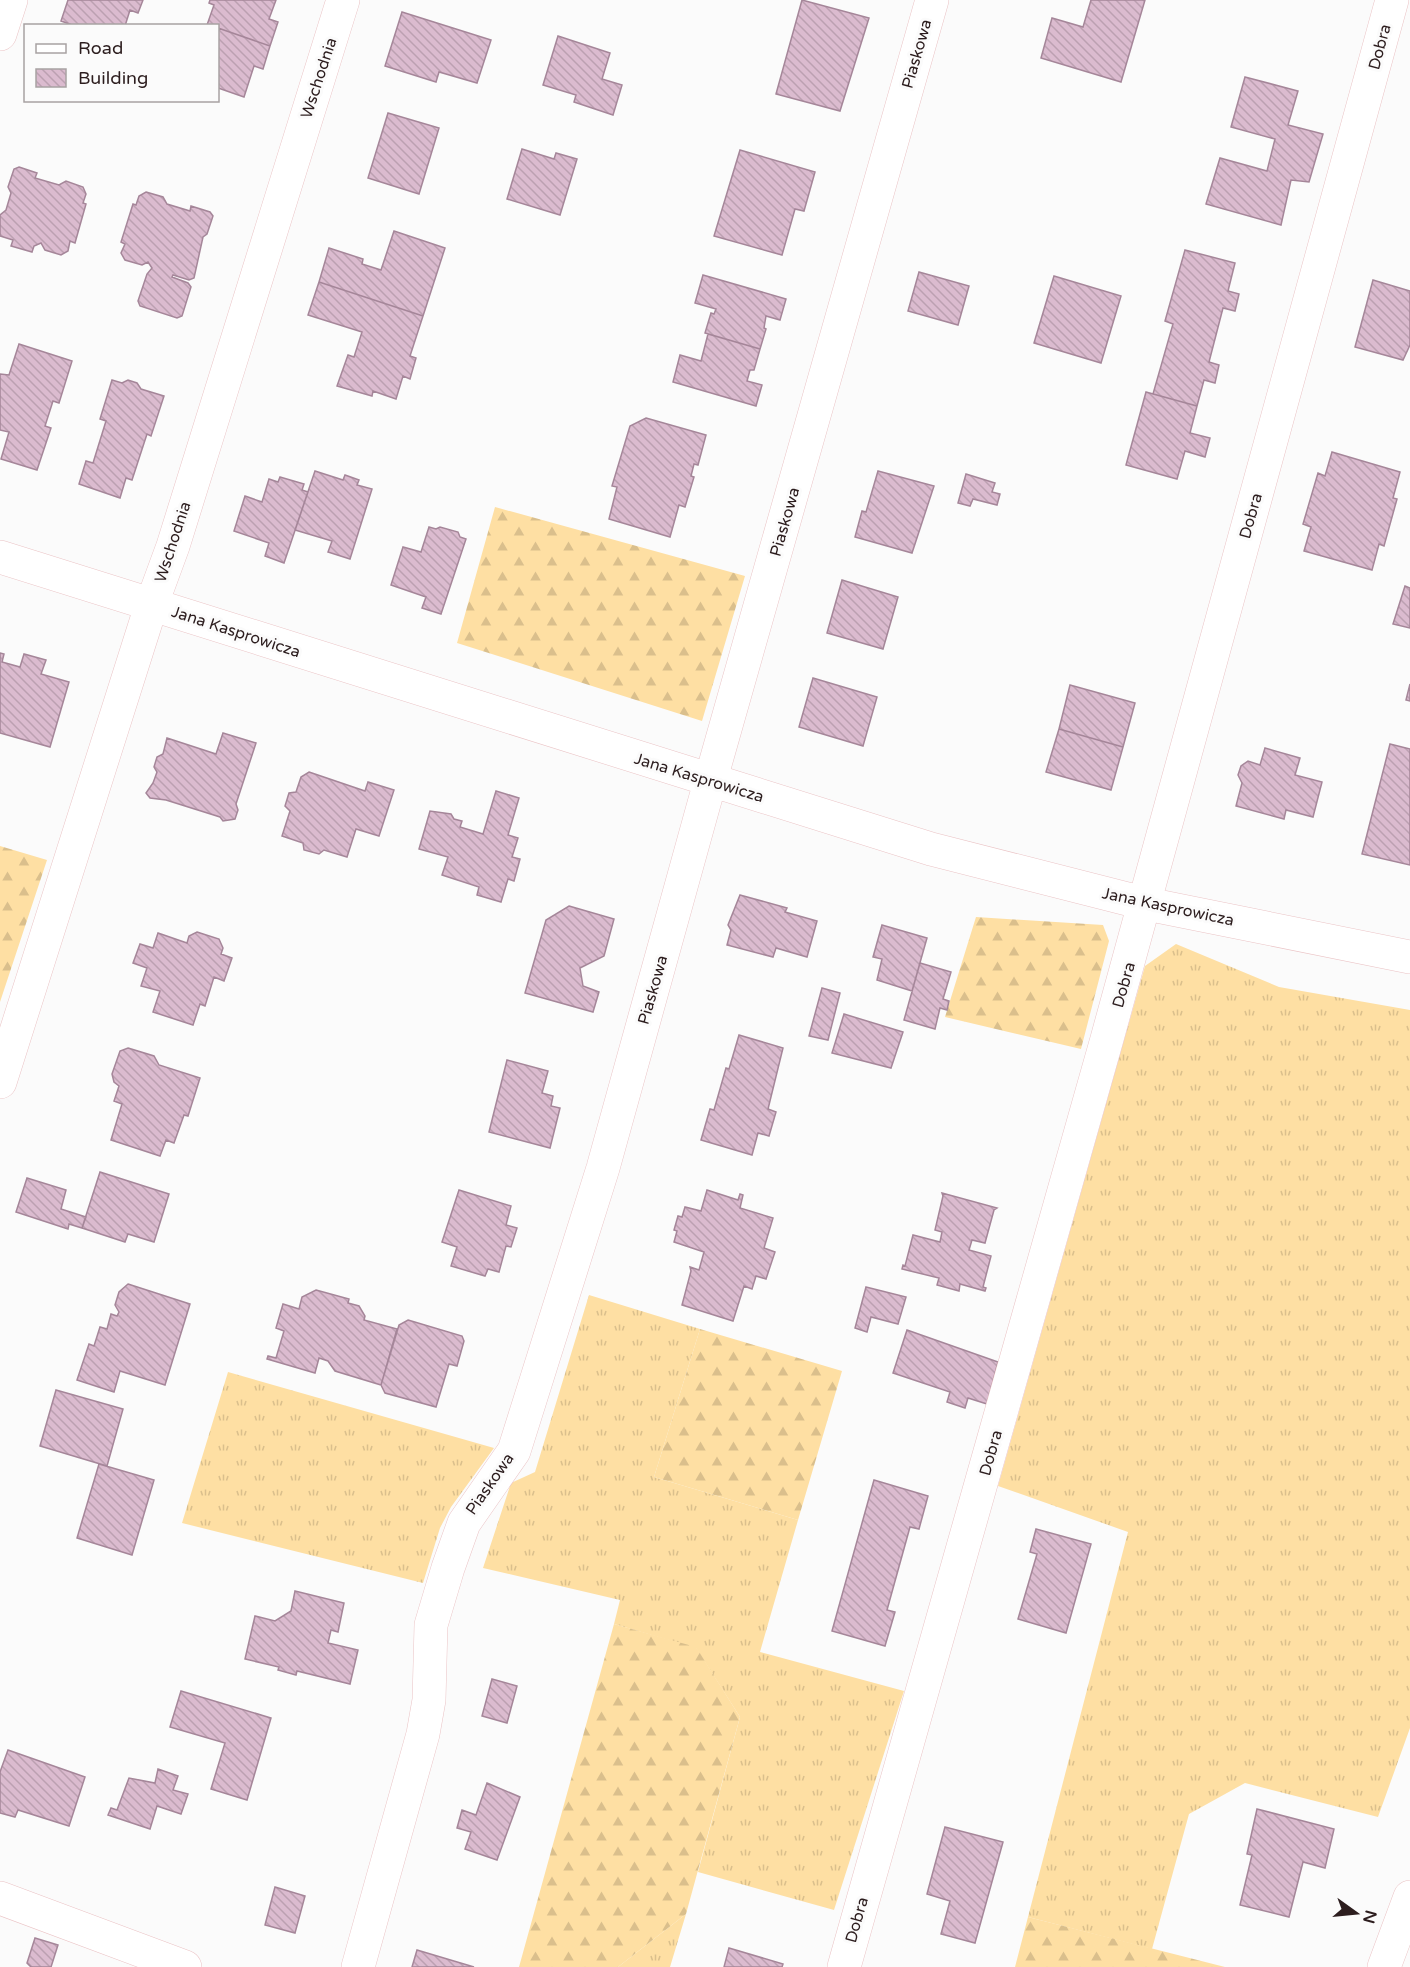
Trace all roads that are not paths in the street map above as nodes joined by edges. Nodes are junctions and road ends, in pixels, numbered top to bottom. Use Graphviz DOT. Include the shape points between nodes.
graph roads {
  1 [pos="11,0"];
  2 [pos="344,0"];
  3 [pos="932,0"];
  4 [pos="1392,0"];
  5 [pos="0,34"];
  6 [pos="0,557"];
  7 [pos="151,606"];
  8 [pos="710,782"];
  9 [pos="1147,904"];
  10 [pos="1410,957"];
  11 [pos="0,1082"];
  12 [pos="1410,1897"];
  13 [pos="0,1898"];
  14 [pos="185,1967"];
  15 [pos="358,1967"];
  16 [pos="843,1967"];
  17 [pos="1384,1967"];
  1 -- 5 [label="street"];
  2 -- 7 [label="street, Wschodnia"];
  3 -- 8 [label="street, Piaskowa"];
  4 -- 9 [label="street, Dobra"];
  6 -- 7 [label="street, Jana Kasprowicza"];
  7 -- 8 [label="street, Jana Kasprowicza"];
  7 -- 11 [label="street, Wschodnia"];
  8 -- 9 [label="street, Jana Kasprowicza" via="931,849"];
  8 -- 15 [label="street, Piaskowa" via="603,1168 514,1451 464,1523 431,1625 429,1700 423,1734"];
  9 -- 10 [label="street, Jana Kasprowicza"];
  9 -- 16 [label="street, Dobra"];
  12 -- 17 [label="street"];
  13 -- 14 [label="street"];
}
